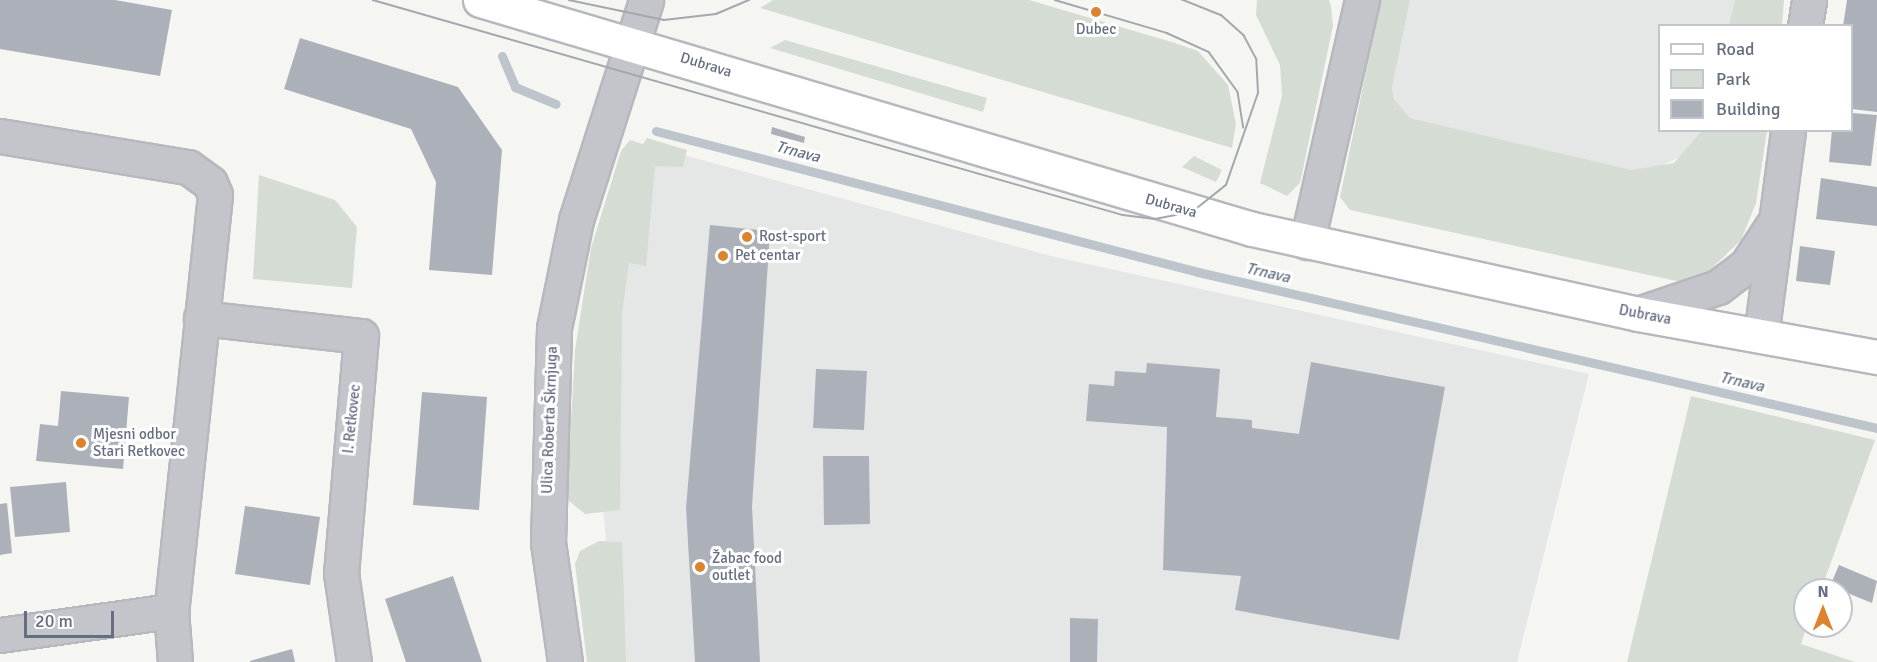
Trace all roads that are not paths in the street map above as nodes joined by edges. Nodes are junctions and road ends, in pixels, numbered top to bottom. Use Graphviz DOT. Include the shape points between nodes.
graph roads {
  1 [pos="480,0"];
  2 [pos="646,0"];
  3 [pos="1809,0"];
  4 [pos="1362,4"];
  5 [pos="1805,24"];
  6 [pos="632,43"];
  7 [pos="1788,132"];
  8 [pos="0,136"];
  9 [pos="1773,225"];
  10 [pos="1307,242"];
  11 [pos="1638,314"];
  12 [pos="201,318"];
  13 [pos="1761,336"];
  14 [pos="1877,357"];
  15 [pos="171,611"];
  16 [pos="0,635"];
  17 [pos="175,662"];
  18 [pos="354,662"];
  19 [pos="565,662"];
  1 -- 6 [label="main road, Dubrava"];
  2 -- 6 [label="street, Ulica Roberta Škrnjuga"];
  3 -- 5 [label="street"];
  4 -- 10 [label="street"];
  6 -- 10 [label="main road, Dubrava"];
  6 -- 19 [label="street, Ulica Roberta Škrnjuga" via="576,220 554,328 548,543"];
  7 -- 9 [label="street"];
  8 -- 12 [label="street" via="188,167 201,175 215,195"];
  9 -- 11 [label="street" via="1746,266 1718,287"];
  9 -- 13 [label="street" via="1773,260"];
  10 -- 11 [label="main road, Dubrava"];
  11 -- 13 [label="main road, Dubrava"];
  12 -- 15 [label="street"];
  12 -- 18 [label="street, I. Retkovec" via="361,336 341,573"];
  13 -- 14 [label="main road, Dubrava"];
  15 -- 16 [label="street"];
  15 -- 17 [label="street"];
}
